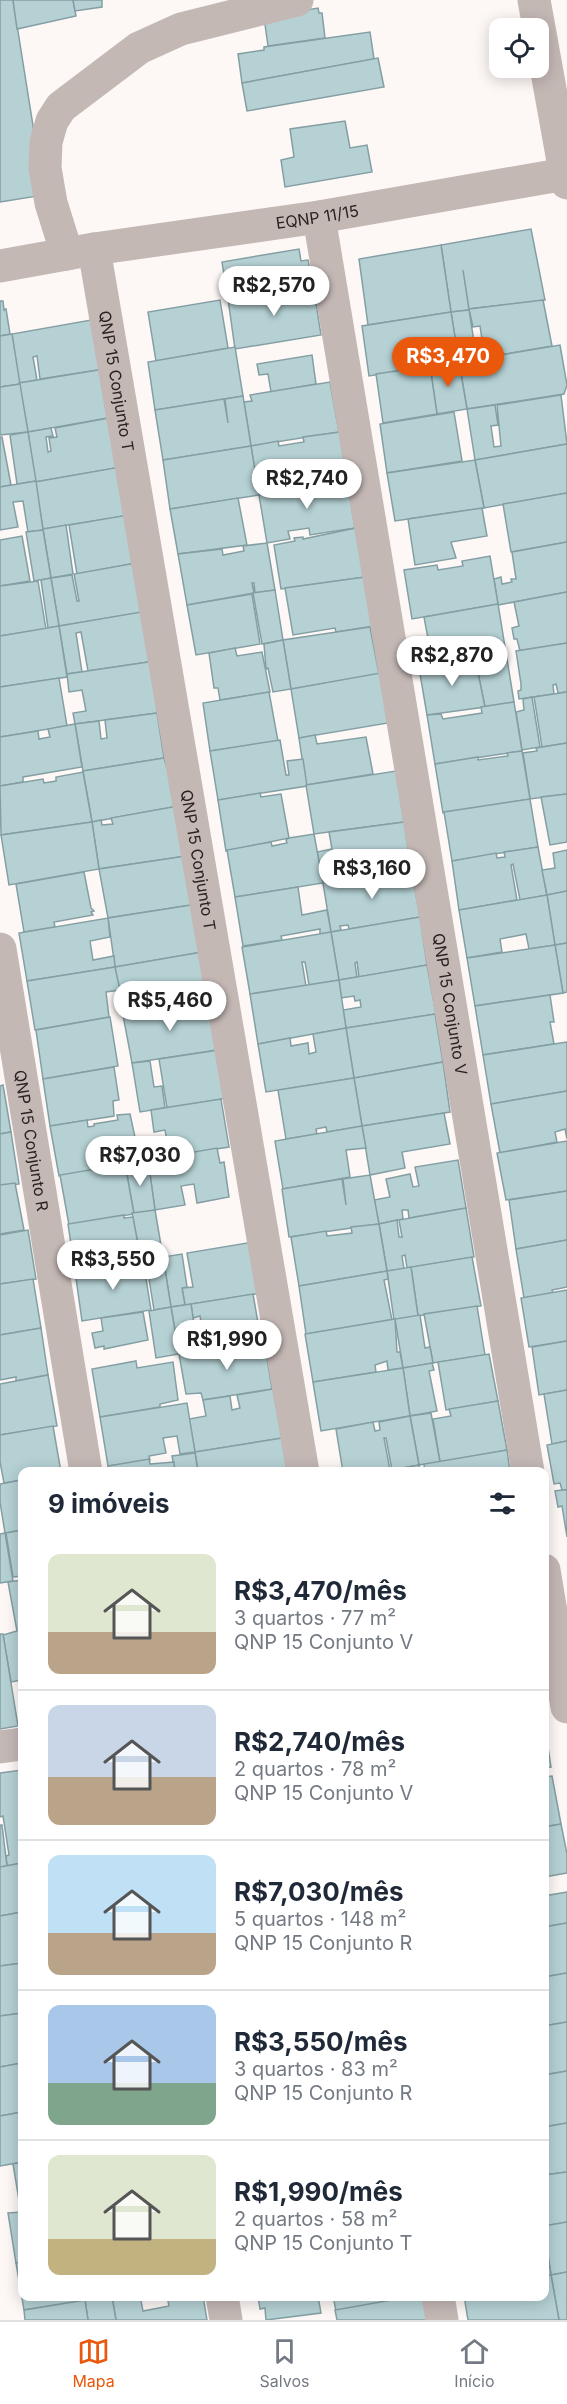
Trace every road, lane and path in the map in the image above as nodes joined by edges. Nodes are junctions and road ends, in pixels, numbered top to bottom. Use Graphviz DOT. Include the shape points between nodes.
graph roads {
  1 [pos="297,0"];
  2 [pos="534,0"];
  3 [pos="566,179"];
  4 [pos="319,217"];
  5 [pos="80,251"];
  6 [pos="0,266"];
  7 [pos="0,949"];
  8 [pos="85,1467"];
  9 [pos="302,1467"];
  10 [pos="527,1467"];
  11 [pos="549,1603"];
  12 [pos="557,1655"];
  13 [pos="567,1707"];
  14 [pos="18,1745"];
  15 [pos="0,1748"];
  16 [pos="223,2301"];
  17 [pos="439,2301"];
  18 [pos="226,2320"];
  19 [pos="442,2320"];
  1 -- 5 [label="street" via="181,29 139,48 61,107 46,142 45,168 51,203"];
  2 -- 3 [label="street"];
  3 -- 4 [label="street, EQNP 11/15"];
  4 -- 5 [label="street, EQNP 11/15"];
  4 -- 10 [label="street, QNP 15 Conjunto V"];
  5 -- 6 [label="street, EQNP 11/15"];
  5 -- 9 [label="street, QNP 15 Conjunto T"];
  7 -- 8 [label="street, QNP 15 Conjunto R"];
  11 -- 12 [label="street"];
  12 -- 13 [label="street"];
  14 -- 15 [label="street"];
  16 -- 18 [label="street"];
  17 -- 19 [label="street"];
}
